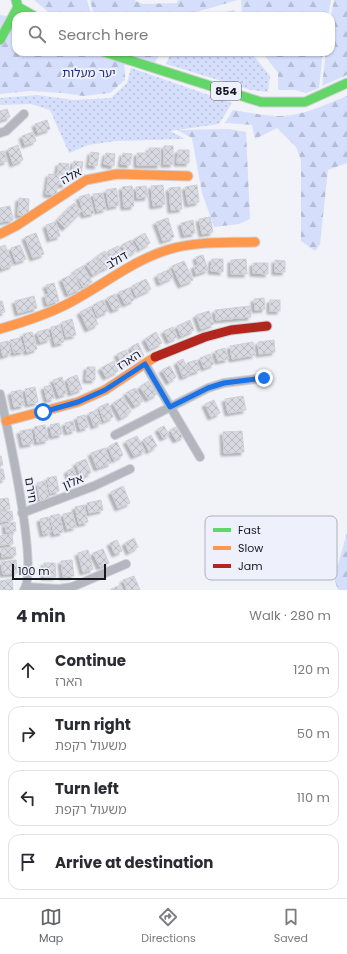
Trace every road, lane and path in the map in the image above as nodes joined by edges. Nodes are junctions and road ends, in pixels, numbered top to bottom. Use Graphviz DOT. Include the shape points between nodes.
graph roads {
  1 [pos="17,3"];
  2 [pos="29,12"];
  3 [pos="12,14"];
  4 [pos="0,40"];
  5 [pos="117,56"];
  6 [pos="347,83"];
  7 [pos="24,114"];
  8 [pos="0,133"];
  9 [pos="188,176"];
  10 [pos="0,234"];
  11 [pos="255,242"];
  12 [pos="267,326"];
  13 [pos="0,329"];
  14 [pos="145,364"];
  15 [pos="264,378"];
  16 [pos="0,394"];
  17 [pos="170,407"];
  18 [pos="6,421"];
  19 [pos="115,434"];
  20 [pos="200,457"];
  21 [pos="130,469"];
  22 [pos="22,513"];
  23 [pos="126,564"];
  24 [pos="25,588"];
  1 -- 2 [label="street"];
  3 -- 4 [label="street"];
  5 -- 6 [label="street, 854" via="262,102 306,102"];
  7 -- 8 [label="street" via="6,131"];
  9 -- 10 [label="street, אלה" via="117,174 86,180"];
  11 -- 13 [label="street, דולב" via="168,249 153,254 70,302"];
  12 -- 14 [label="street, הארז" via="231,330 205,337 157,356"];
  14 -- 17 [label="street"];
  14 -- 18 [label="street, הארז" via="105,390 78,402"];
  15 -- 17 [label="street" via="224,383"];
  16 -- 18 [label="street, חירם"];
  17 -- 19 [label="street"];
  17 -- 20 [label="street"];
  18 -- 22 [label="street, חירם"];
  21 -- 22 [label="street, אלון" via="94,486"];
  22 -- 24 [label="street, חירם" via="28,549"];
  23 -- 24 [label="street" via="72,587"];
}
